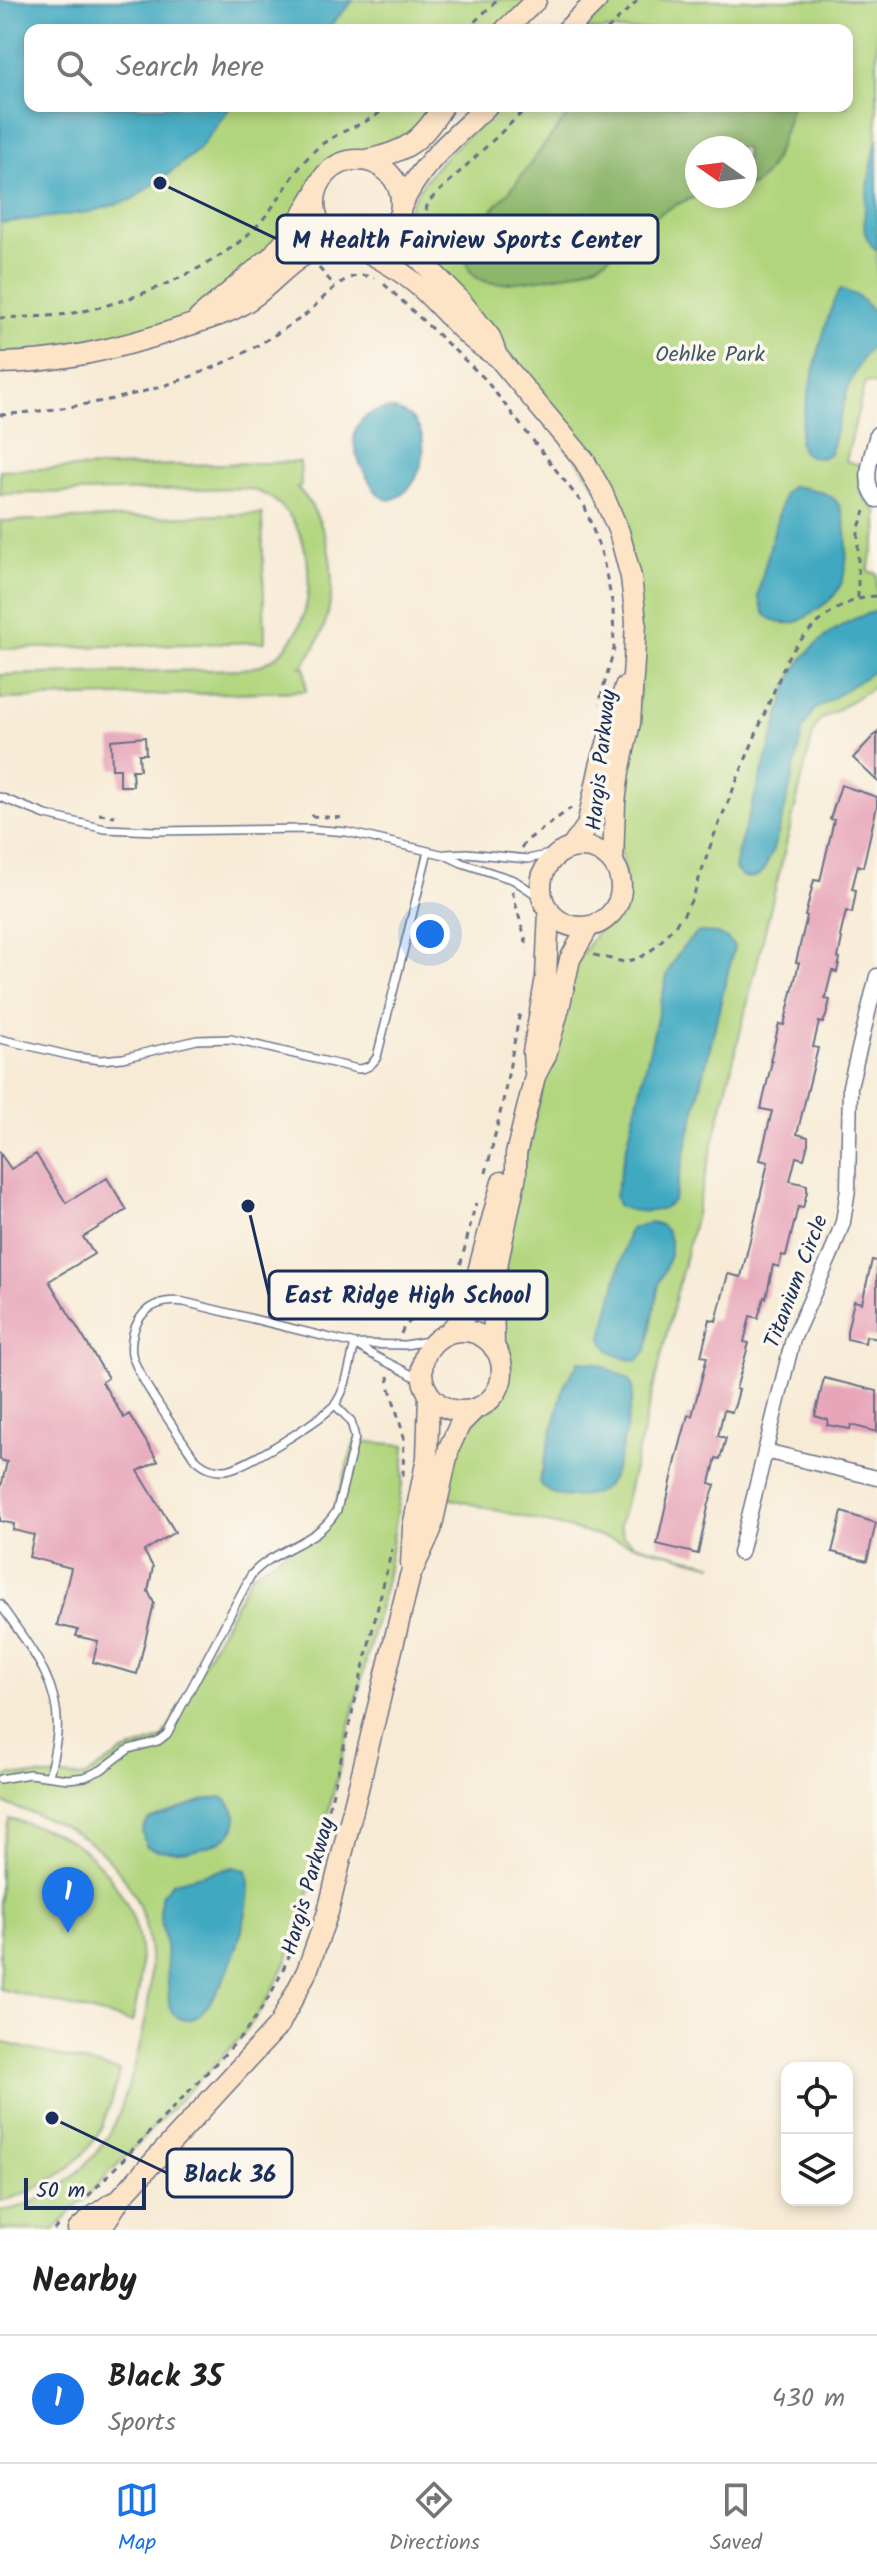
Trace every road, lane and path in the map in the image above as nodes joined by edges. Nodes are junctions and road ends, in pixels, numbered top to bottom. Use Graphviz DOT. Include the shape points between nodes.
graph roads {
  1 [pos="497,0"];
  2 [pos="536,0"];
  3 [pos="597,0"];
  4 [pos="638,0"];
  5 [pos="472,24"];
  6 [pos="511,24"];
  7 [pos="573,24"];
  8 [pos="613,24"];
  9 [pos="380,112"];
  10 [pos="439,112"];
  11 [pos="481,112"];
  12 [pos="523,112"];
  13 [pos="365,160"];
  14 [pos="316,193"];
  15 [pos="400,212"];
  16 [pos="416,237"];
  17 [pos="348,244"];
  18 [pos="0,318"];
  19 [pos="193,324"];
  20 [pos="497,356"];
  21 [pos="0,363"];
  22 [pos="0,415"];
  23 [pos="877,434"];
  24 [pos="872,505"];
  25 [pos="877,596"];
  26 [pos="858,598"];
  27 [pos="634,661"];
  28 [pos="598,707"];
  29 [pos="0,797"];
  30 [pos="571,809"];
  31 [pos="521,849"];
  32 [pos="567,849"];
  33 [pos="428,851"];
  34 [pos="445,855"];
  35 [pos="613,863"];
  36 [pos="512,887"];
  37 [pos="546,904"];
  38 [pos="589,926"];
  39 [pos="585,953"];
  40 [pos="528,958"];
  41 [pos="877,976"];
  42 [pos="520,1011"];
  43 [pos="0,1039"];
  44 [pos="535,1076"];
  45 [pos="516,1154"];
  46 [pos="485,1175"];
  47 [pos="478,1197"];
  48 [pos="402,1329"];
  49 [pos="441,1337"];
  50 [pos="355,1344"];
  51 [pos="494,1348"];
  52 [pos="390,1372"];
  53 [pos="426,1388"];
  54 [pos="335,1405"];
  55 [pos="476,1408"];
  56 [pos="765,1451"];
  57 [pos="877,1478"];
  58 [pos="403,1479"];
  59 [pos="394,1540"];
  60 [pos="740,1553"];
  61 [pos="410,1576"];
  62 [pos="0,1604"];
  63 [pos="49,1776"];
  64 [pos="0,1779"];
  65 [pos="88,2196"];
  66 [pos="122,2196"];
  67 [pos="72,2224"];
  68 [pos="54,2230"];
  69 [pos="100,2230"];
  1 -- 5 [label="path"];
  2 -- 6 [label="street"];
  3 -- 7 [label="street"];
  4 -- 8 [label="path"];
  9 -- 18 [label="path" via="317,147 259,224 212,259 147,293 68,314"];
  10 -- 13 [label="street" via="413,145"];
  11 -- 15 [label="street" via="416,176"];
  12 -- 16 [label="path" via="429,201 426,227"];
  13 -- 14 [label="street" via="333,168"];
  13 -- 15 [label="street" via="394,180"];
  14 -- 17 [label="street" via="319,222"];
  14 -- 19 [label="street" via="272,256"];
  15 -- 17 [label="street" via="383,238"];
  15 -- 20 [label="street, Hargis Parkway" via="407,246 460,300 490,337"];
  17 -- 19 [label="street" via="304,253 235,309"];
  17 -- 20 [label="street, Hargis Parkway" via="411,280 477,346"];
  19 -- 21 [label="street" via="127,346 39,362"];
  20 -- 27 [label="street, Hargis Parkway" via="584,460 602,492 631,577"];
  22 -- 28 [label="path" via="112,401 161,387 258,345 345,281 365,275 379,280 484,378 585,507 613,606 614,649"];
  23 -- 24 [label="street" via="867,479"];
  24 -- 26 [label="path" via="858,530"];
  25 -- 26 [label="path"];
  26 -- 39 [label="path" via="812,629 788,657 695,894 679,920 657,946 636,959"];
  27 -- 32 [label="street, Hargis Parkway" via="587,826"];
  27 -- 35 [label="street, Hargis Parkway" via="630,723 615,803"];
  29 -- 33 [label="lane" via="105,829 327,829"];
  30 -- 31 [label="path"];
  32 -- 34 [label="lane" via="528,859"];
  32 -- 35 [label="street" via="595,849"];
  32 -- 37 [label="street" via="543,873"];
  33 -- 34 [label="lane"];
  33 -- 43 [label="lane" via="377,1057 365,1068 231,1039 197,1040 101,1060"];
  34 -- 37 [label="lane" via="514,880"];
  35 -- 38 [label="street" via="621,888 618,901 611,913"];
  36 -- 40 [label="path"];
  37 -- 38 [label="street" via="566,924"];
  37 -- 44 [label="street" via="546,977 533,1052"];
  38 -- 44 [label="street" via="570,959 546,1055"];
  41 -- 56 [label="street, Titanium Circle" via="850,1086 843,1222 793,1339"];
  42 -- 46 [label="path"];
  44 -- 45 [label="street"];
  45 -- 49 [label="street" via="505,1173 467,1313"];
  45 -- 51 [label="street" via="493,1285"];
  47 -- 48 [label="path" via="449,1295"];
  49 -- 50 [label="lane" via="405,1345"];
  49 -- 51 [label="street" via="473,1332"];
  49 -- 53 [label="street" via="423,1360"];
  50 -- 53 [label="lane" via="405,1369"];
  50 -- 54 [label="lane"];
  50 -- 54 [label="lane" via="176,1301 150,1308 133,1333 138,1369 193,1456 210,1468 237,1468"];
  51 -- 55 [label="street" via="500,1382"];
  52 -- 58 [label="path" via="404,1437"];
  53 -- 55 [label="street" via="450,1409"];
  53 -- 61 [label="street, Hargis Parkway" via="427,1458 413,1527"];
  54 -- 63 [label="lane" via="351,1421 355,1438 337,1510 315,1535 251,1575 167,1734 129,1749 94,1774 76,1779"];
  55 -- 61 [label="street, Hargis Parkway" via="460,1424 449,1448 431,1530"];
  56 -- 57 [label="street"];
  56 -- 60 [label="street, Titanium Circle"];
  59 -- 65 [label="path" via="286,1966 242,2036"];
  61 -- 66 [label="street, Hargis Parkway" via="328,1912 307,1971 279,2025"];
  62 -- 63 [label="lane" via="52,1688 57,1731"];
  63 -- 64 [label="lane"];
  66 -- 67 [label="street, Hargis Parkway" via="91,2218"];
  66 -- 69 [label="street, Hargis Parkway"];
  67 -- 68 [label="path"];
}
